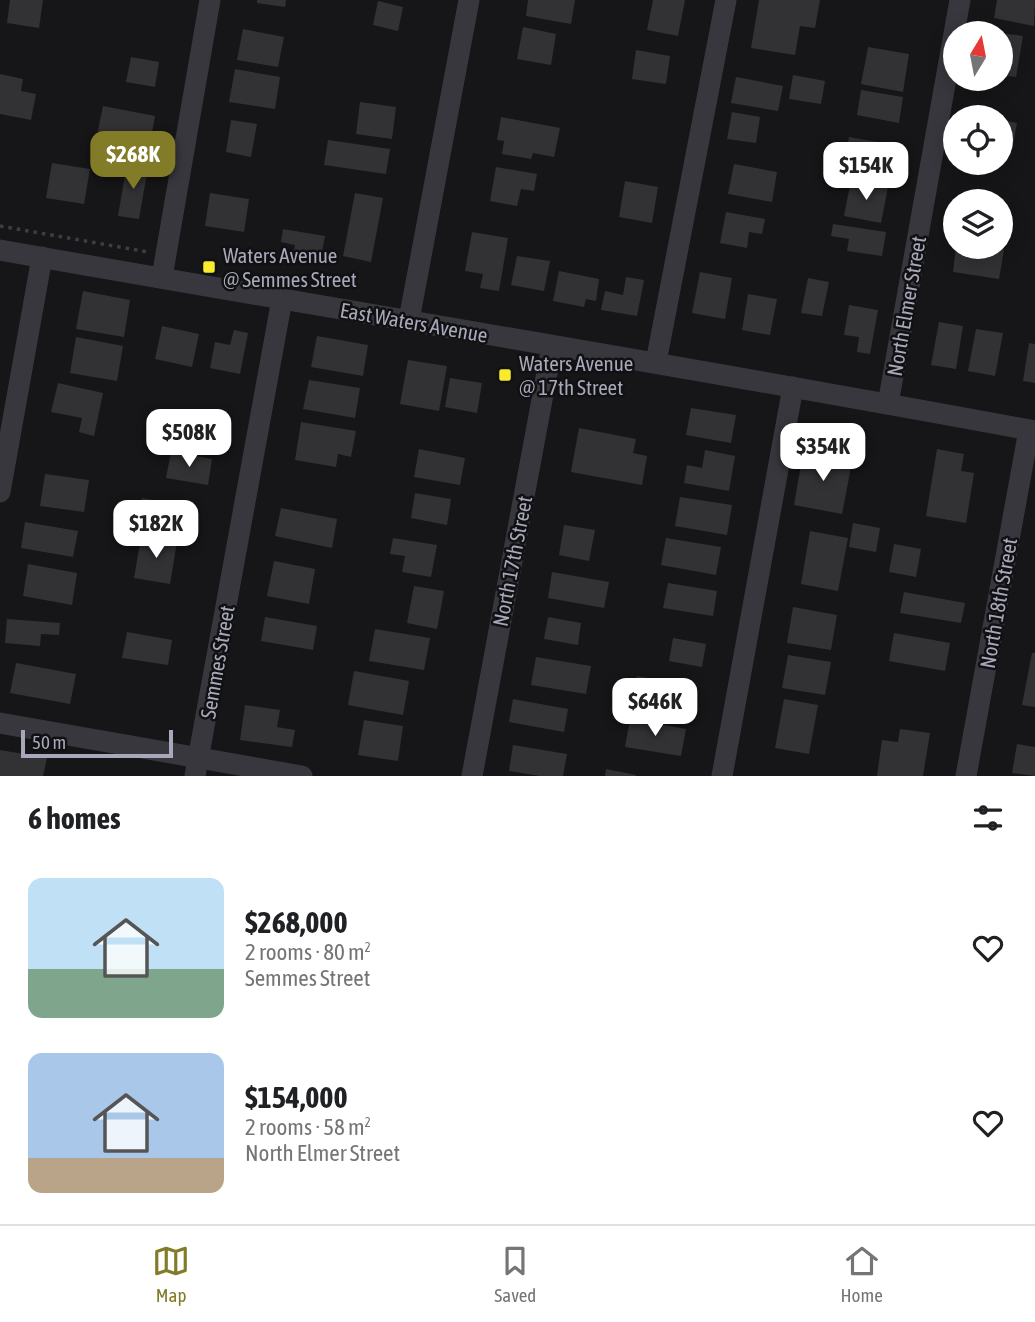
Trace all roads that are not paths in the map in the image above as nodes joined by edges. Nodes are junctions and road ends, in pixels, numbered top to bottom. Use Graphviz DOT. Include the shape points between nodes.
graph roads {
  1 [pos="210,0"];
  2 [pos="469,0"];
  3 [pos="726,0"];
  4 [pos="960,0"];
  5 [pos="0,250"];
  6 [pos="42,257"];
  7 [pos="162,277"];
  8 [pos="282,299"];
  9 [pos="409,320"];
  10 [pos="552,346"];
  11 [pos="656,362"];
  12 [pos="793,387"];
  13 [pos="888,404"];
  14 [pos="1032,430"];
  15 [pos="0,492"];
  16 [pos="0,723"];
  17 [pos="197,767"];
  18 [pos="302,776"];
  19 [pos="472,776"];
  20 [pos="722,776"];
  21 [pos="966,776"];
  1 -- 7 [label="street"];
  2 -- 9 [label="street"];
  3 -- 11 [label="street"];
  4 -- 13 [label="street, North Elmer Street"];
  5 -- 6 [label="street, East Waters Avenue"];
  6 -- 7 [label="street, East Waters Avenue"];
  6 -- 15 [label="street"];
  7 -- 8 [label="street, East Waters Avenue"];
  8 -- 9 [label="street, East Waters Avenue"];
  8 -- 17 [label="street, Semmes Street"];
  9 -- 10 [label="street, East Waters Avenue"];
  10 -- 11 [label="street, East Waters Avenue"];
  10 -- 19 [label="street, North 17th Street"];
  11 -- 12 [label="street, East Waters Avenue"];
  12 -- 13 [label="street, East Waters Avenue"];
  12 -- 20 [label="street"];
  13 -- 14 [label="street, East Waters Avenue"];
  14 -- 21 [label="street, North 18th Street"];
  16 -- 17 [label="street"];
  17 -- 18 [label="street"];
}
